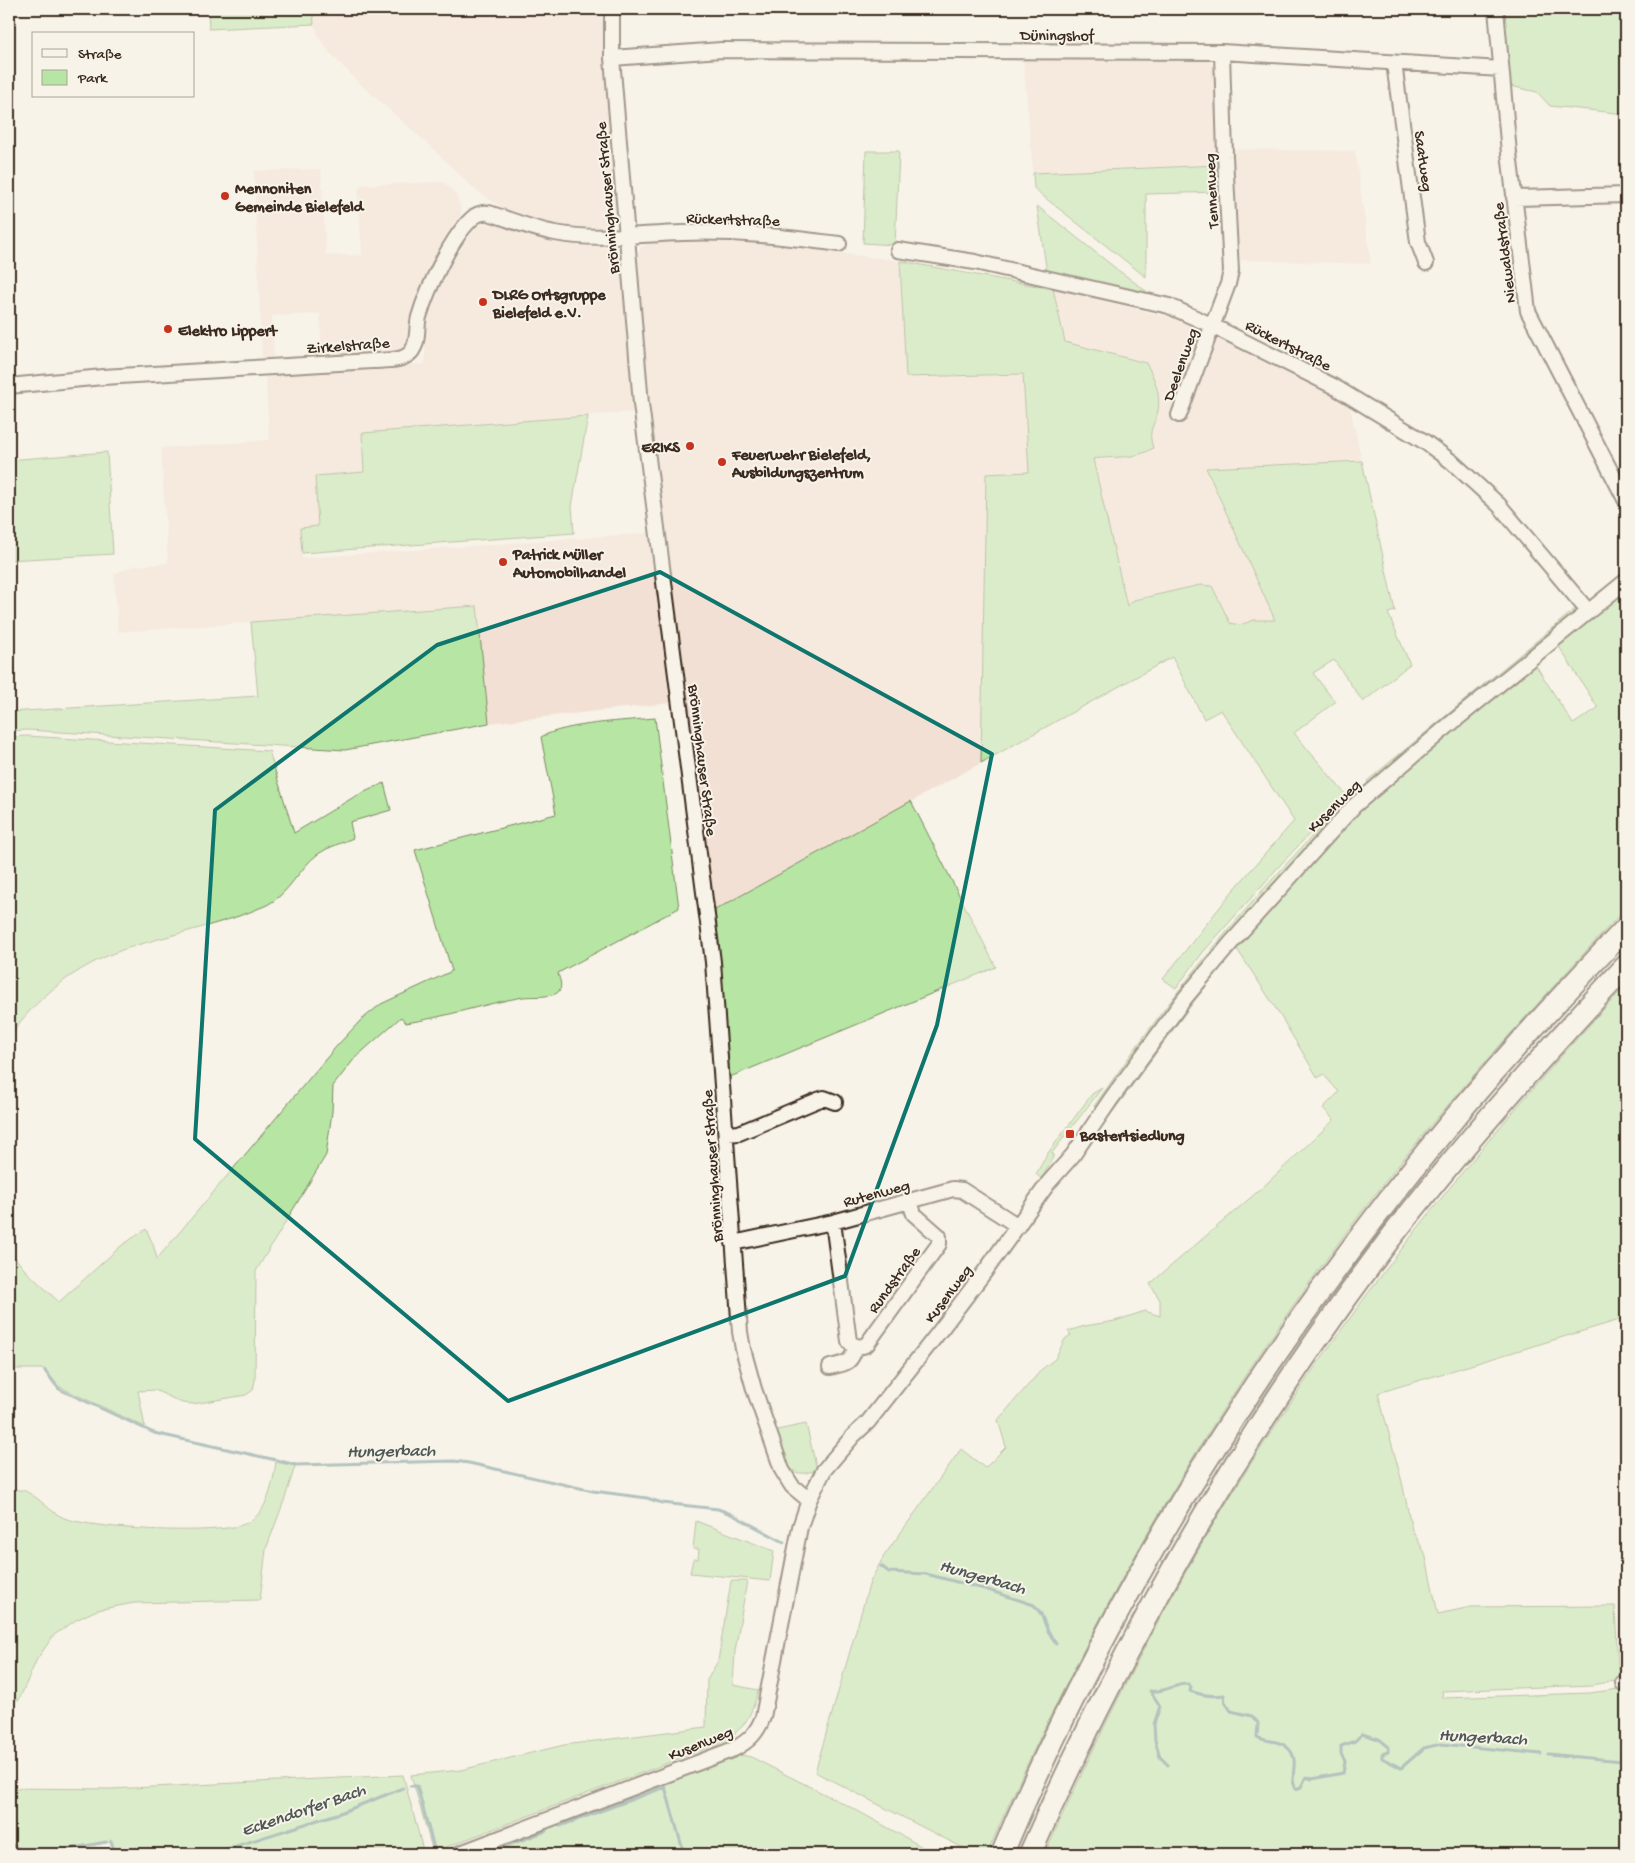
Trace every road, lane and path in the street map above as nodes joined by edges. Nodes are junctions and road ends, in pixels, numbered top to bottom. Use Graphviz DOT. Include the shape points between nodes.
graph roads {
  1 [pos="612,9"];
  2 [pos="1496,9"];
  3 [pos="1222,52"];
  4 [pos="612,58"];
  5 [pos="1394,63"];
  6 [pos="1501,69"];
  7 [pos="1626,195"];
  8 [pos="1514,198"];
  9 [pos="626,236"];
  10 [pos="838,244"];
  11 [pos="898,250"];
  12 [pos="1426,263"];
  13 [pos="1211,325"];
  14 [pos="9,386"];
  15 [pos="1179,415"];
  16 [pos="1626,501"];
  17 [pos="1626,581"];
  18 [pos="1588,611"];
  19 [pos="1626,928"];
  20 [pos="1626,966"];
  21 [pos="835,1102"];
  22 [pos="727,1134"];
  23 [pos="910,1202"];
  24 [pos="833,1222"];
  25 [pos="1018,1226"];
  26 [pos="733,1243"];
  27 [pos="856,1346"];
  28 [pos="830,1367"];
  29 [pos="809,1500"];
  30 [pos="458,1854"];
  31 [pos="1002,1854"];
  32 [pos="1030,1854"];
  1 -- 4 [label="street, Brönninghauser Straße"];
  2 -- 6 [label="street, Niewaldstraße"];
  3 -- 4 [label="street, Düningshof" via="741,50"];
  3 -- 5 [label="street, Düningshof"];
  3 -- 13 [label="street, Tennenweg" via="1231,271"];
  4 -- 9 [label="street, Brönninghauser Straße"];
  5 -- 6 [label="street, Düningshof"];
  5 -- 12 [label="street, Saatweg" via="1418,242"];
  6 -- 8 [label="street, Niewaldstraße"];
  7 -- 8 [label="street"];
  8 -- 16 [label="street, Niewaldstraße" via="1528,311"];
  9 -- 10 [label="street, Rückertstraße" via="762,234"];
  9 -- 14 [label="street, Zirkelstraße" via="571,236 482,212 463,229 444,258 418,320 412,350 397,359"];
  9 -- 22 [label="street, Brönninghauser Straße" via="641,404 713,962"];
  11 -- 13 [label="street, Rückertstraße" via="975,262 1164,304"];
  13 -- 15 [label="street, Deelenweg"];
  13 -- 18 [label="street, Rückertstraße" via="1333,386 1452,462 1499,505"];
  17 -- 18 [label="street, Kusenweg"];
  18 -- 25 [label="street, Kusenweg" via="1354,806 1185,998"];
  19 -- 31 [label="highway" via="1456,1116 1326,1281 1267,1368 1209,1456 1130,1593 1057,1733"];
  20 -- 32 [label="highway" via="1456,1156 1314,1344 1254,1433 1185,1545 1133,1639 1063,1779"];
  21 -- 22 [label="street" via="818,1100 739,1133"];
  22 -- 26 [label="street, Brönninghauser Straße"];
  23 -- 24 [label="street, Rutenweg"];
  23 -- 25 [label="street, Rutenweg" via="957,1188"];
  23 -- 27 [label="street, Rundstraße" via="914,1214 939,1236 939,1244 867,1344"];
  24 -- 26 [label="street, Rutenweg"];
  24 -- 27 [label="street, Rundstraße" via="849,1337 851,1344"];
  25 -- 29 [label="street, Kusenweg" via="868,1422 855,1446"];
  26 -- 29 [label="street, Brönninghauser Straße" via="742,1341 754,1389 782,1470 792,1486"];
  27 -- 28 [label="street, Rundstraße" via="850,1361"];
  29 -- 30 [label="street, Kusenweg" via="800,1527 763,1716 754,1735 734,1749"];
}
